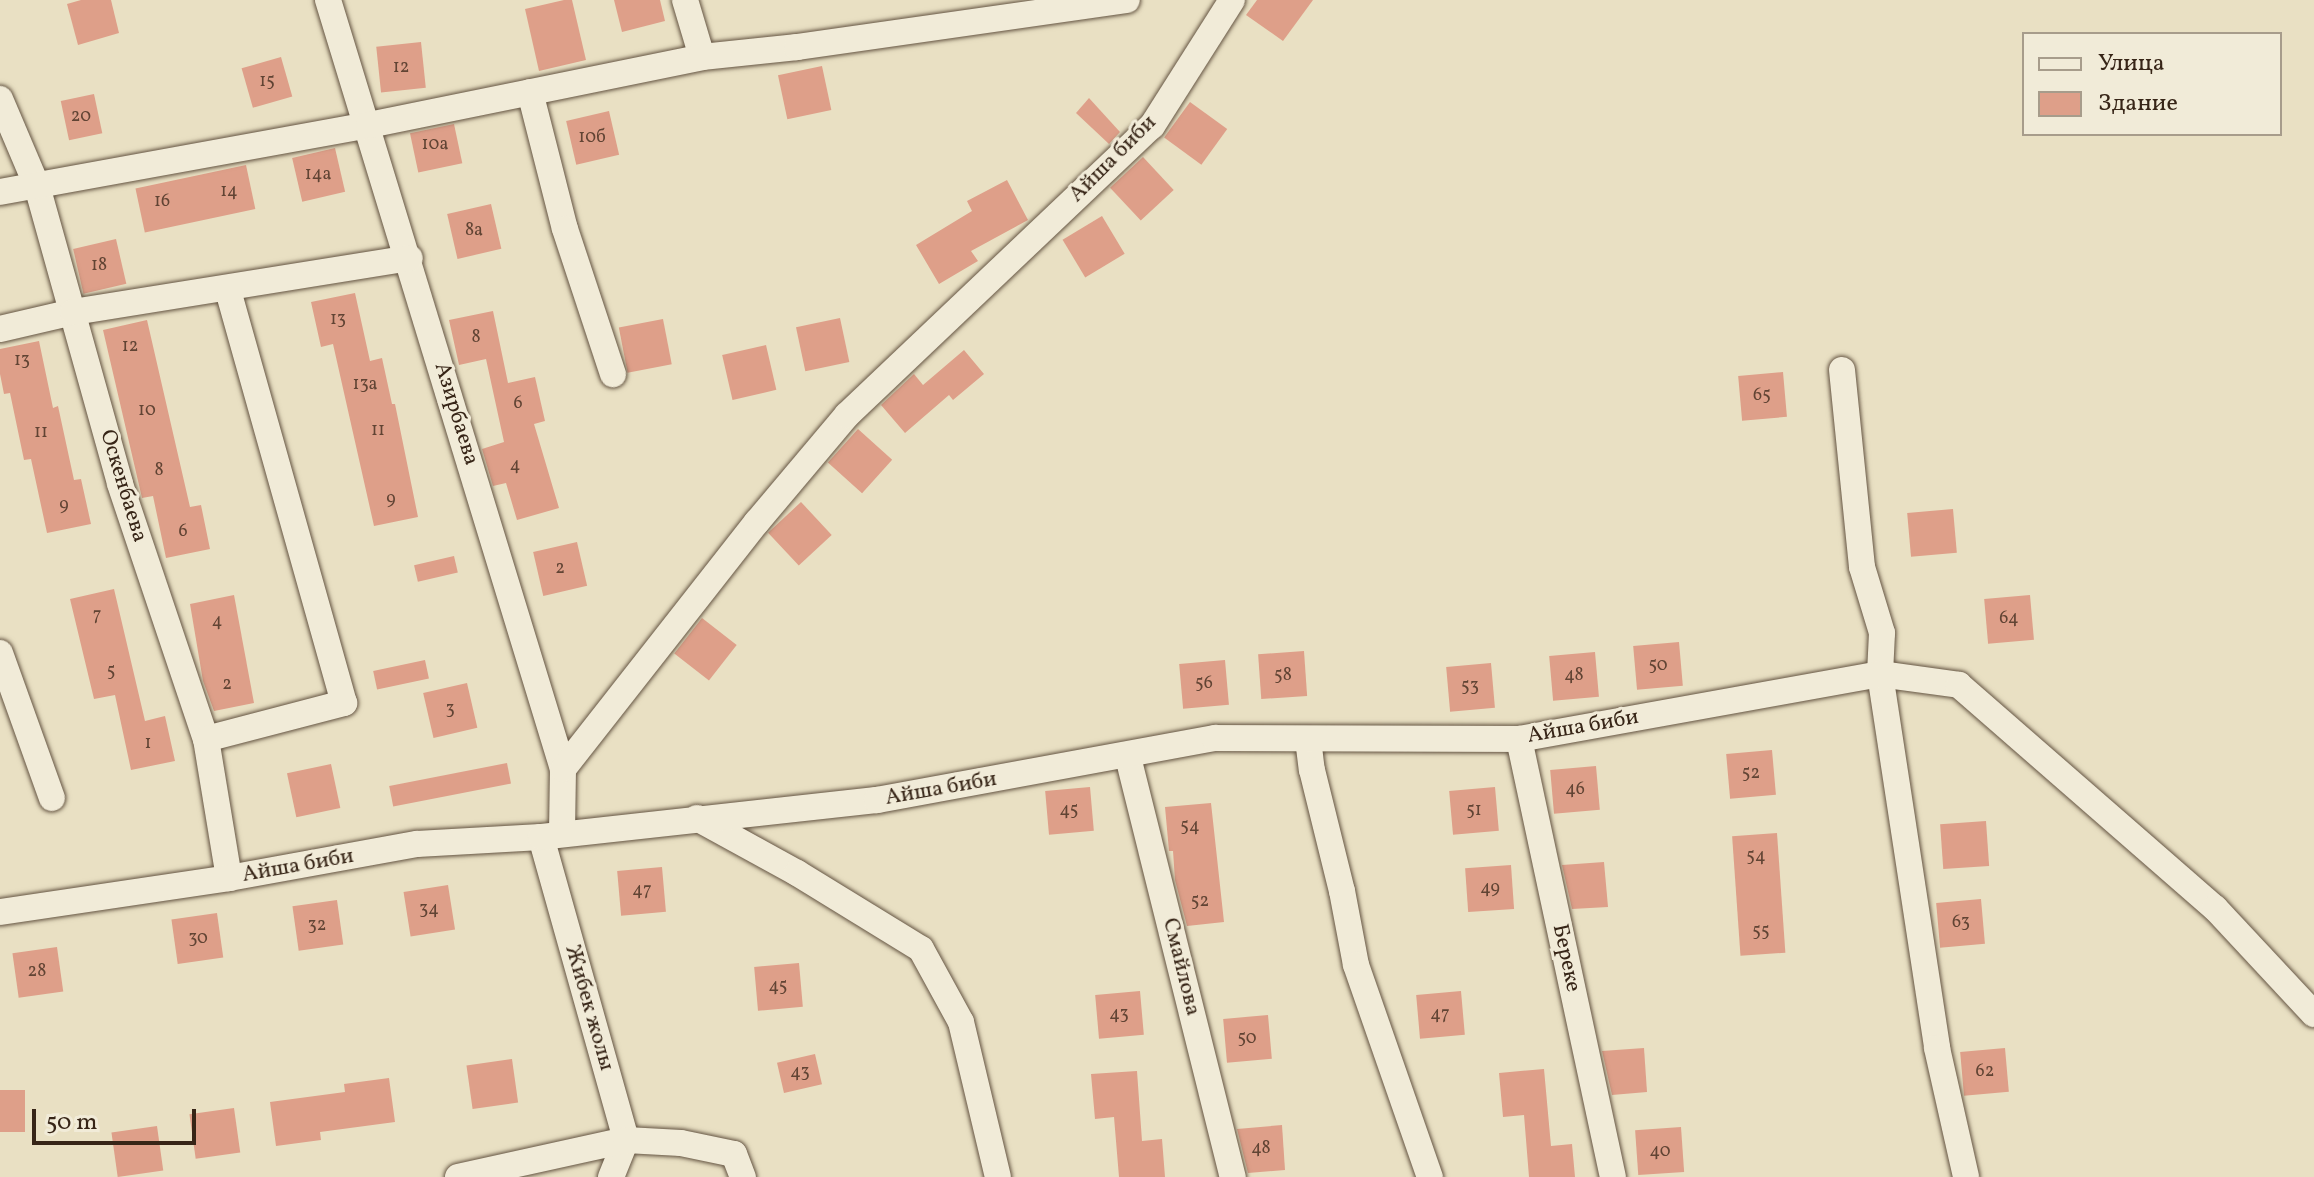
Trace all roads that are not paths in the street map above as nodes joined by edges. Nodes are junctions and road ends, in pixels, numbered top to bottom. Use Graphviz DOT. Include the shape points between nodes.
graph roads {
  1 [pos="328,0"];
  2 [pos="685,0"];
  3 [pos="1127,0"];
  4 [pos="1232,0"];
  5 [pos="702,57"];
  6 [pos="530,92"];
  7 [pos="0,99"];
  8 [pos="369,125"];
  9 [pos="37,186"];
  10 [pos="0,192"];
  11 [pos="410,258"];
  12 [pos="228,290"];
  13 [pos="73,312"];
  14 [pos="0,329"];
  15 [pos="1842,370"];
  16 [pos="613,374"];
  17 [pos="0,653"];
  18 [pos="1880,674"];
  19 [pos="206,739"];
  20 [pos="1308,739"];
  21 [pos="1519,739"];
  22 [pos="1128,757"];
  23 [pos="563,769"];
  24 [pos="52,798"];
  25 [pos="697,818"];
  26 [pos="552,834"];
  27 [pos="229,878"];
  28 [pos="0,912"];
  29 [pos="2314,1014"];
  30 [pos="626,1140"];
  31 [pos="458,1177"];
  32 [pos="611,1177"];
  33 [pos="743,1177"];
  34 [pos="998,1177"];
  35 [pos="1233,1177"];
  36 [pos="1430,1177"];
  37 [pos="1613,1177"];
  38 [pos="1966,1177"];
  1 -- 8 [label="street, Азирбаева"];
  2 -- 5 [label="street"];
  3 -- 5 [label="street"];
  4 -- 23 [label="street, Айша биби" via="1152,126 847,415"];
  5 -- 6 [label="street"];
  6 -- 8 [label="street"];
  6 -- 16 [label="street" via="565,229"];
  7 -- 9 [label="street, Оскенбаева"];
  8 -- 9 [label="street"];
  8 -- 11 [label="street, Азирбаева"];
  9 -- 10 [label="street"];
  9 -- 13 [label="street, Оскенбаева"];
  11 -- 12 [label="street"];
  11 -- 23 [label="street, Азирбаева"];
  12 -- 13 [label="street"];
  12 -- 19 [label="street" via="344,703"];
  13 -- 14 [label="street"];
  13 -- 19 [label="street, Оскенбаева" via="120,484"];
  15 -- 18 [label="street" via="1862,567 1882,633"];
  17 -- 24 [label="street"];
  18 -- 21 [label="street, Айша биби"];
  18 -- 29 [label="street, Айша биби" via="1959,685 2215,908"];
  18 -- 38 [label="street" via="1937,1048"];
  19 -- 27 [label="street, Оскенбаева"];
  20 -- 21 [label="street, Айша биби"];
  20 -- 22 [label="street, Айша биби" via="1215,738"];
  20 -- 36 [label="street" via="1356,965"];
  21 -- 37 [label="street, Береке"];
  22 -- 25 [label="street, Айша биби" via="877,800"];
  22 -- 35 [label="street, Смайлова"];
  23 -- 26 [label="street, Азирбаева"];
  25 -- 26 [label="street, Айша биби"];
  25 -- 34 [label="street" via="921,949 961,1022"];
  26 -- 27 [label="street, Айша биби" via="417,844"];
  26 -- 30 [label="street, Жибек жолы"];
  27 -- 28 [label="street, Айша биби"];
  30 -- 31 [label="street"];
  30 -- 32 [label="street"];
  30 -- 33 [label="street" via="681,1143 734,1154"];
}
